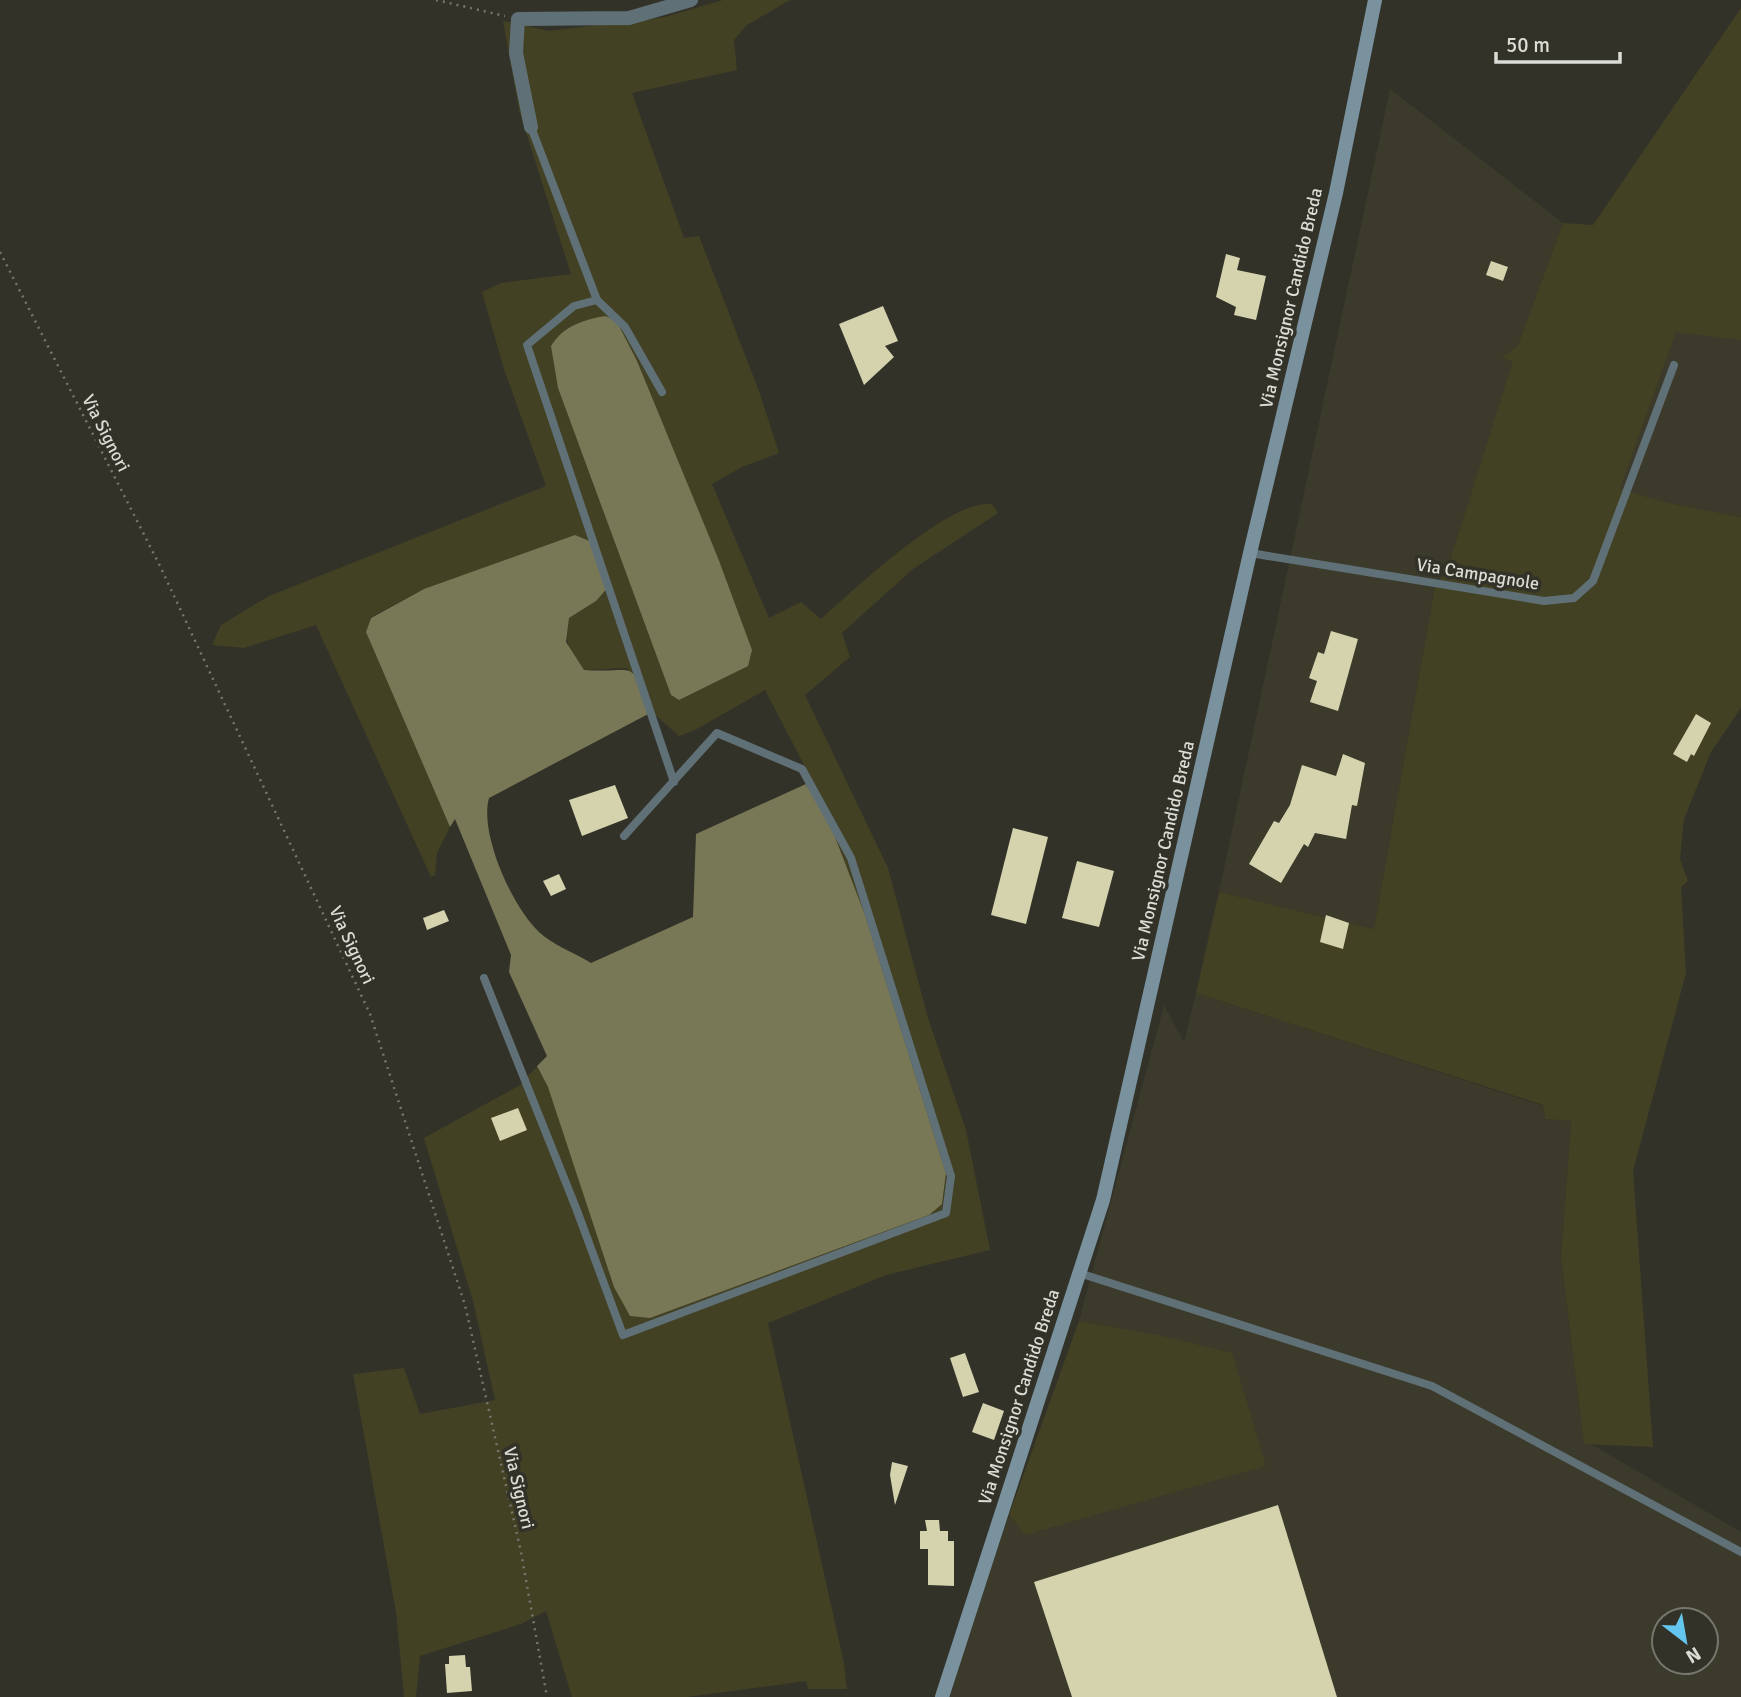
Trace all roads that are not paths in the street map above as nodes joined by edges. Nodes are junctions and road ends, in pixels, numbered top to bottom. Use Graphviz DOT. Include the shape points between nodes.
graph roads {
  1 [pos="691,0"];
  2 [pos="1375,0"];
  3 [pos="531,127"];
  4 [pos="597,300"];
  5 [pos="1674,365"];
  6 [pos="662,392"];
  7 [pos="1250,553"];
  8 [pos="674,782"];
  9 [pos="624,836"];
  10 [pos="484,978"];
  11 [pos="1079,1273"];
  12 [pos="1741,1552"];
  13 [pos="942,1697"];
  1 -- 3 [label="street" via="629,18 518,19 516,52"];
  2 -- 7 [label="main road, Via Monsignor Candido Breda" via="1336,193"];
  3 -- 4 [label="lane"];
  4 -- 6 [label="lane" via="625,327"];
  4 -- 8 [label="lane" via="574,306 527,345"];
  5 -- 7 [label="lane, Via Campagnole" via="1593,581 1574,598 1544,601"];
  7 -- 11 [label="main road, Via Monsignor Candido Breda" via="1103,1200"];
  8 -- 9 [label="lane"];
  8 -- 10 [label="lane" via="717,733 802,769 851,858 951,1176 946,1213 623,1335"];
  11 -- 12 [label="lane" via="1432,1386"];
  11 -- 13 [label="main road, Via Monsignor Candido Breda"];
}
